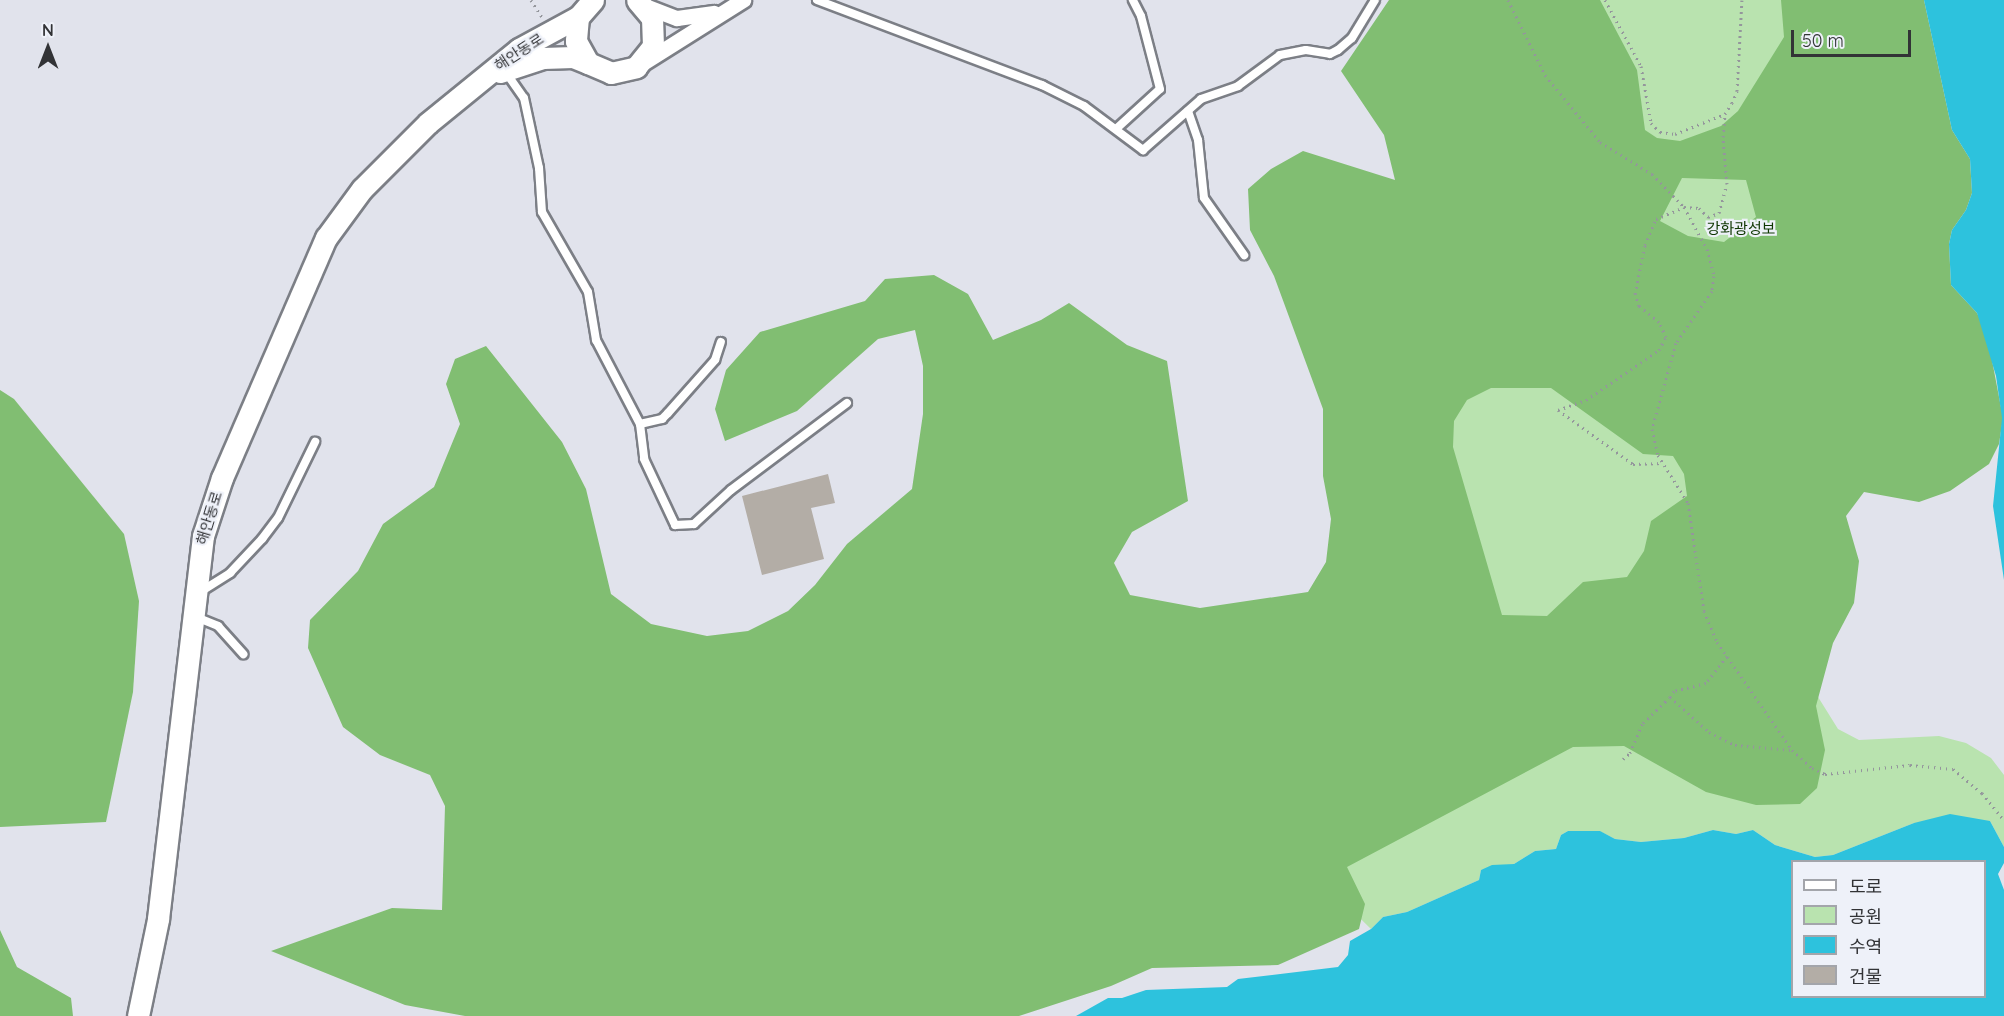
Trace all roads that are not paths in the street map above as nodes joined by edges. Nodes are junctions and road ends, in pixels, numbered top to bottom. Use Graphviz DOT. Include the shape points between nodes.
graph roads {
  1 [pos="743,0"];
  2 [pos="817,0"];
  3 [pos="1133,0"];
  4 [pos="1375,0"];
  5 [pos="641,3"];
  6 [pos="586,6"];
  7 [pos="723,12"];
  8 [pos="588,63"];
  9 [pos="636,67"];
  10 [pos="503,71"];
  11 [pos="463,93"];
  12 [pos="1188,111"];
  13 [pos="1116,129"];
  14 [pos="1244,255"];
  15 [pos="720,342"];
  16 [pos="847,403"];
  17 [pos="640,424"];
  18 [pos="315,442"];
  19 [pos="193,606"];
  20 [pos="243,654"];
  21 [pos="138,1016"];
  1 -- 7 [label="street"];
  2 -- 13 [label="lane" via="1042,85 1084,106"];
  3 -- 13 [label="lane" via="1141,16 1160,89"];
  4 -- 12 [label="lane" via="1352,38 1338,50 1330,54 1306,50 1280,55 1238,86 1201,99"];
  5 -- 7 [label="street" via="677,18"];
  5 -- 9 [label="main road" via="652,18 654,39 647,58"];
  6 -- 8 [label="main road" via="576,41"];
  6 -- 11 [label="main road, 해안동로" via="519,49"];
  7 -- 9 [label="street"];
  8 -- 9 [label="main road, 해안동로" via="611,73"];
  8 -- 10 [label="main road, 해안동로" via="573,57 543,58"];
  10 -- 11 [label="main road, 해안동로"];
  10 -- 17 [label="lane" via="514,79 524,98 539,168 542,212 588,292 596,340"];
  11 -- 19 [label="main road, 해안동로" via="383,166 326,238 215,495 201,544"];
  12 -- 13 [label="lane" via="1143,150"];
  12 -- 14 [label="lane" via="1198,140 1207,206"];
  15 -- 17 [label="lane" via="715,360 668,413 662,419"];
  16 -- 17 [label="lane" via="731,490 694,524 684,527 675,525 669,516 640,447"];
  18 -- 19 [label="lane" via="278,518 230,573"];
  19 -- 20 [label="lane"];
  19 -- 21 [label="main road, 해안동로" via="158,919"];
}
